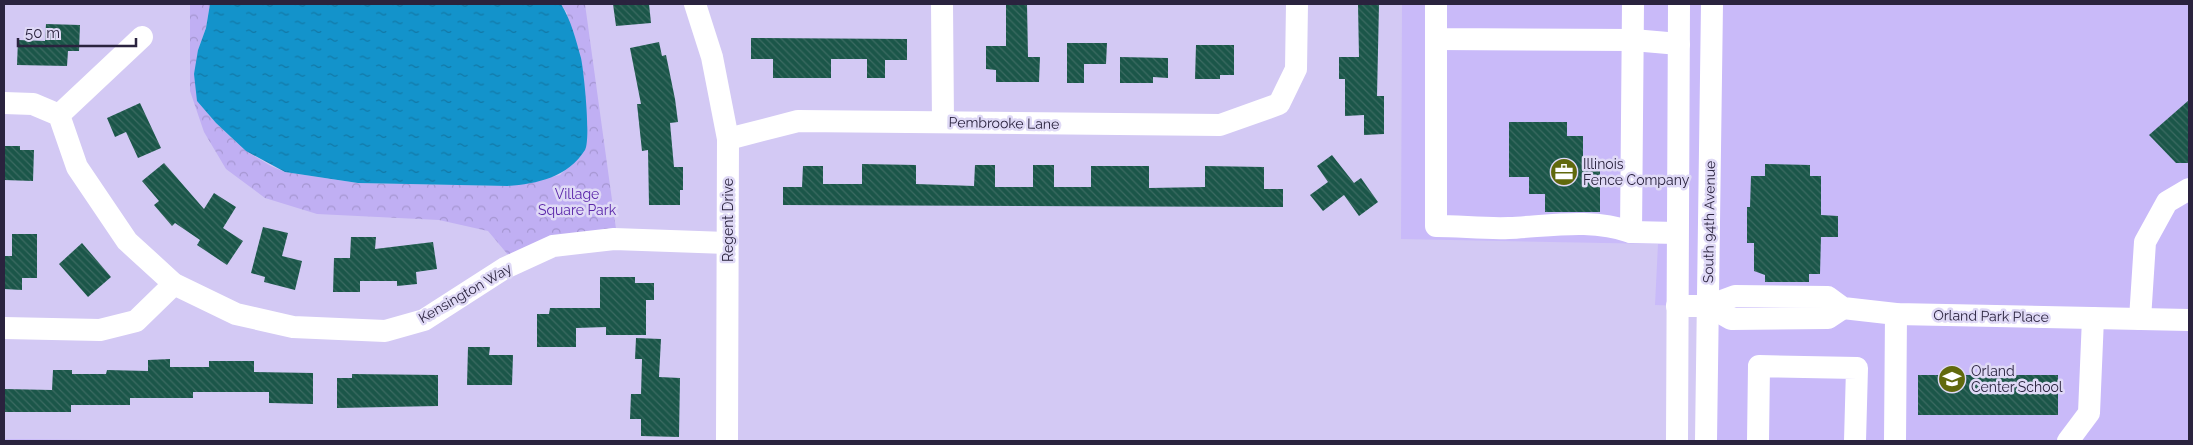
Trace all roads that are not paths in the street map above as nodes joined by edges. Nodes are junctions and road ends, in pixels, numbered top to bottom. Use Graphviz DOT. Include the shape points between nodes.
graph roads {
  1 [pos="695,4"];
  2 [pos="942,4"];
  3 [pos="1297,4"];
  4 [pos="1436,4"];
  5 [pos="1633,4"];
  6 [pos="1679,4"];
  7 [pos="1712,4"];
  8 [pos="142,37"];
  9 [pos="1436,39"];
  10 [pos="1633,40"];
  11 [pos="1679,44"];
  12 [pos="4,103"];
  13 [pos="59,115"];
  14 [pos="943,122"];
  15 [pos="728,138"];
  16 [pos="2189,189"];
  17 [pos="1631,232"];
  18 [pos="1677,233"];
  19 [pos="728,243"];
  20 [pos="174,284"];
  21 [pos="1677,306"];
  22 [pos="1708,306"];
  23 [pos="1896,314"];
  24 [pos="2093,318"];
  25 [pos="2140,319"];
  26 [pos="2189,320"];
  27 [pos="4,328"];
  28 [pos="728,441"];
  29 [pos="1677,441"];
  30 [pos="1706,441"];
  31 [pos="1758,441"];
  32 [pos="1856,441"];
  33 [pos="1895,441"];
  34 [pos="2068,441"];
  1 -- 15 [label="street, Regent Drive" via="712,57"];
  2 -- 14 [label="street"];
  3 -- 14 [label="street, Pembrooke Lane" via="1296,69 1279,104 1220,125"];
  4 -- 9 [label="street"];
  5 -- 10 [label="street"];
  6 -- 11 [label="street"];
  7 -- 22 [label="street, South 94th Avenue"];
  8 -- 13 [label="street"];
  9 -- 10 [label="street"];
  9 -- 17 [label="street" via="1436,226 1509,228 1555,223 1611,225"];
  10 -- 11 [label="street"];
  10 -- 17 [label="street"];
  11 -- 18 [label="street"];
  12 -- 13 [label="street" via="33,104"];
  13 -- 20 [label="street, Kensington Way" via="77,168 127,241"];
  14 -- 15 [label="street, Pembrooke Lane" via="798,121"];
  15 -- 19 [label="street, Regent Drive"];
  16 -- 25 [label="street" via="2167,202 2145,242"];
  17 -- 18 [label="street"];
  18 -- 21 [label="street"];
  19 -- 20 [label="street, Kensington Way" via="614,239 553,246 506,268 424,320 385,330 293,327 236,314"];
  19 -- 28 [label="street, Regent Drive"];
  20 -- 27 [label="street" via="136,321 100,330"];
  21 -- 22 [label="street, Orland Park Place"];
  21 -- 29 [label="street"];
  22 -- 23 [label="street, Orland Park Place" via="1731,318 1828,318 1843,308"];
  22 -- 30 [label="street, South 94th Avenue"];
  23 -- 24 [label="street, Orland Park Place"];
  23 -- 33 [label="street"];
  24 -- 25 [label="street, Orland Park Place"];
  24 -- 34 [label="street" via="2089,413"];
  25 -- 26 [label="street, Orland Park Place"];
  31 -- 32 [label="street" via="1759,366 1857,368"];
}
